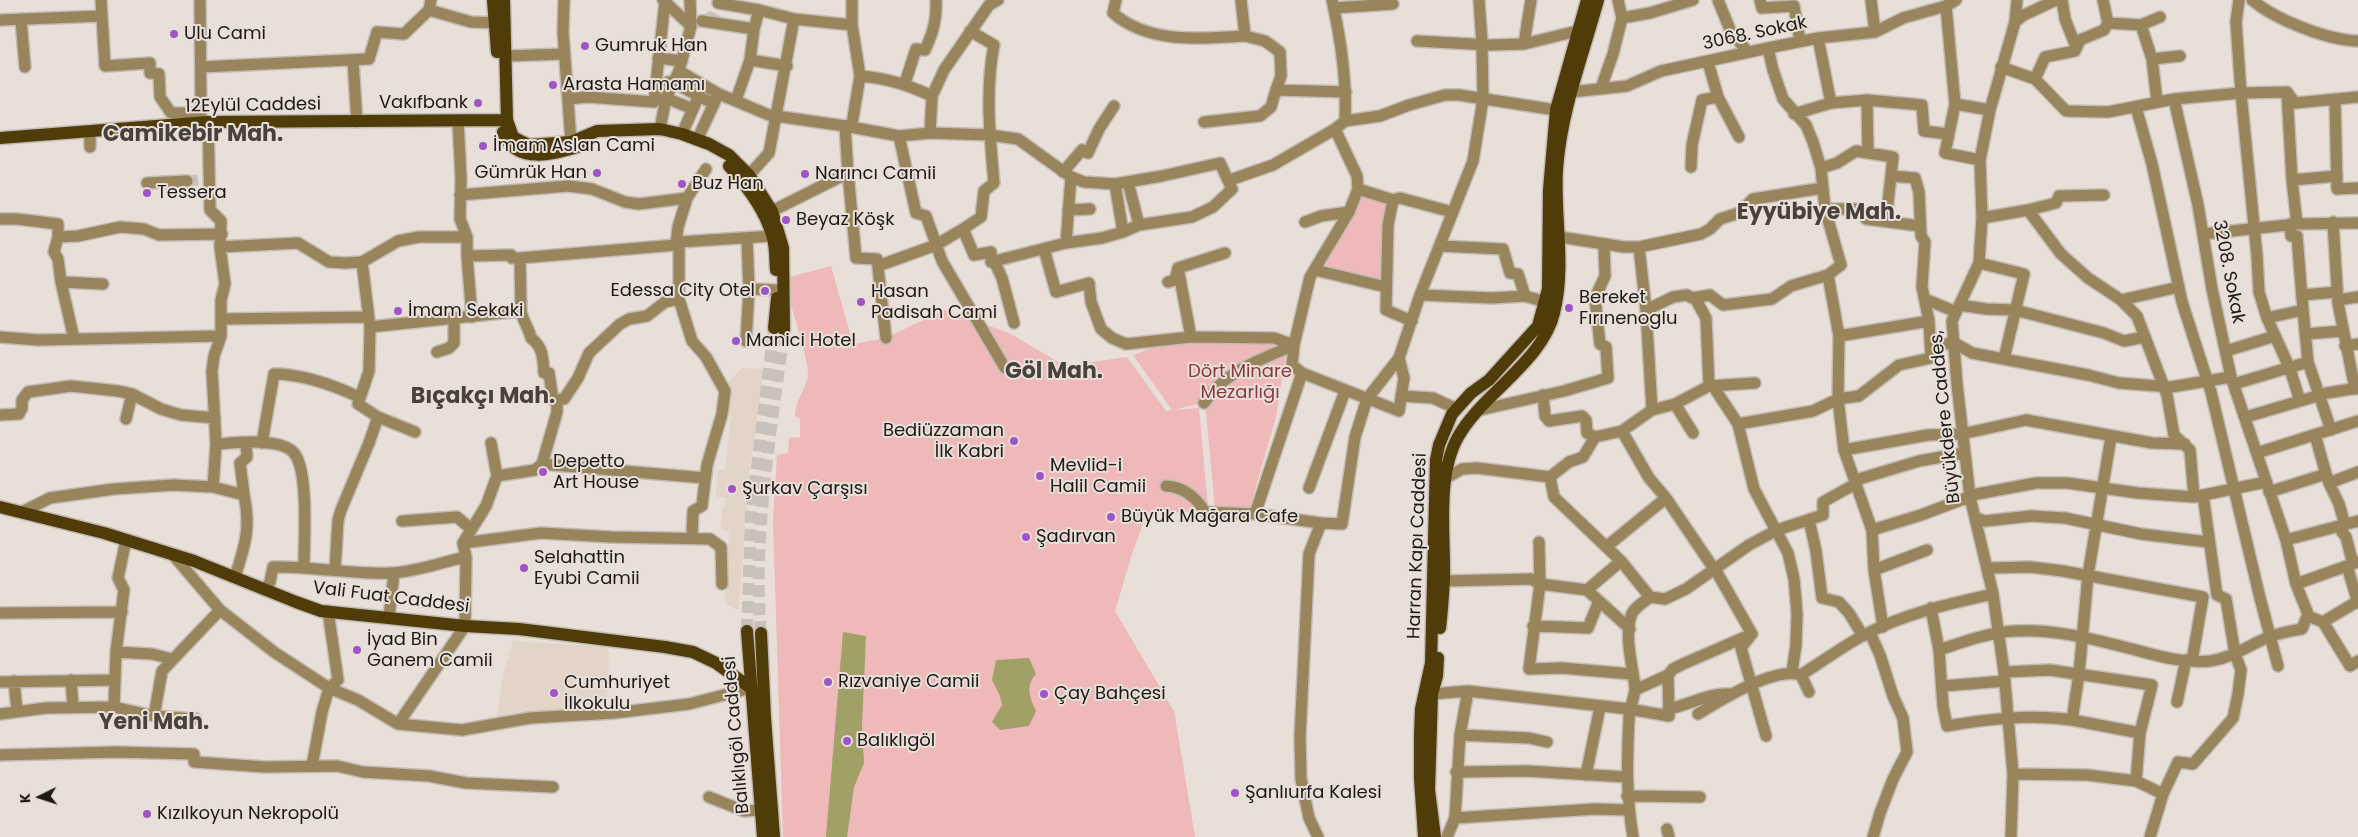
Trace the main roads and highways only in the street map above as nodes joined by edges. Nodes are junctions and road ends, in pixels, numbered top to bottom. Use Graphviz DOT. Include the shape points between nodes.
graph roads {
  1 [pos="493,0"];
  2 [pos="504,0"];
  3 [pos="1587,0"];
  4 [pos="1598,0"];
  5 [pos="500,22"];
  6 [pos="504,120"];
  7 [pos="0,138"];
  8 [pos="0,507"];
  9 [pos="746,631"];
  10 [pos="761,633"];
  11 [pos="751,688"];
  12 [pos="762,837"];
  13 [pos="774,837"];
  14 [pos="1424,837"];
  15 [pos="1435,837"];
  1 -- 5 [label="main road"];
  2 -- 5 [label="main road"];
  3 -- 14 [label="main road, Harran Kapı Caddesi" via="1556,110 1548,190 1546,302 1538,326 1489,380 1471,393 1452,414 1436,460 1431,663 1421,709 1420,735"];
  4 -- 15 [label="main road, Harran Kapı Caddesi" via="1571,92 1557,170 1560,237 1554,314 1543,338 1525,363 1458,436 1450,456 1446,478 1444,581 1437,676 1432,694 1429,790"];
  5 -- 6 [label="main road"];
  5 -- 6 [label="main road" via="506,56"];
  6 -- 6 [label="main road" via="503,133 512,148 528,155 560,153 599,139 653,136 674,138 724,161 742,180 772,236 779,329 783,248 772,211 749,175 729,156 682,134 660,129 597,131 571,142 524,144 510,132"];
  6 -- 7 [label="main road, 12Eylül Caddesi" via="203,120"];
  8 -- 11 [label="main road, Vali Fuat Caddesi" via="216,568 296,602 328,611 622,640 693,652 716,663"];
  9 -- 11 [label="main road, Balıklıgöl Caddesi"];
  10 -- 13 [label="main road, Balıklıgöl Caddesi"];
  11 -- 12 [label="main road, Balıklıgöl Caddesi"];
}
